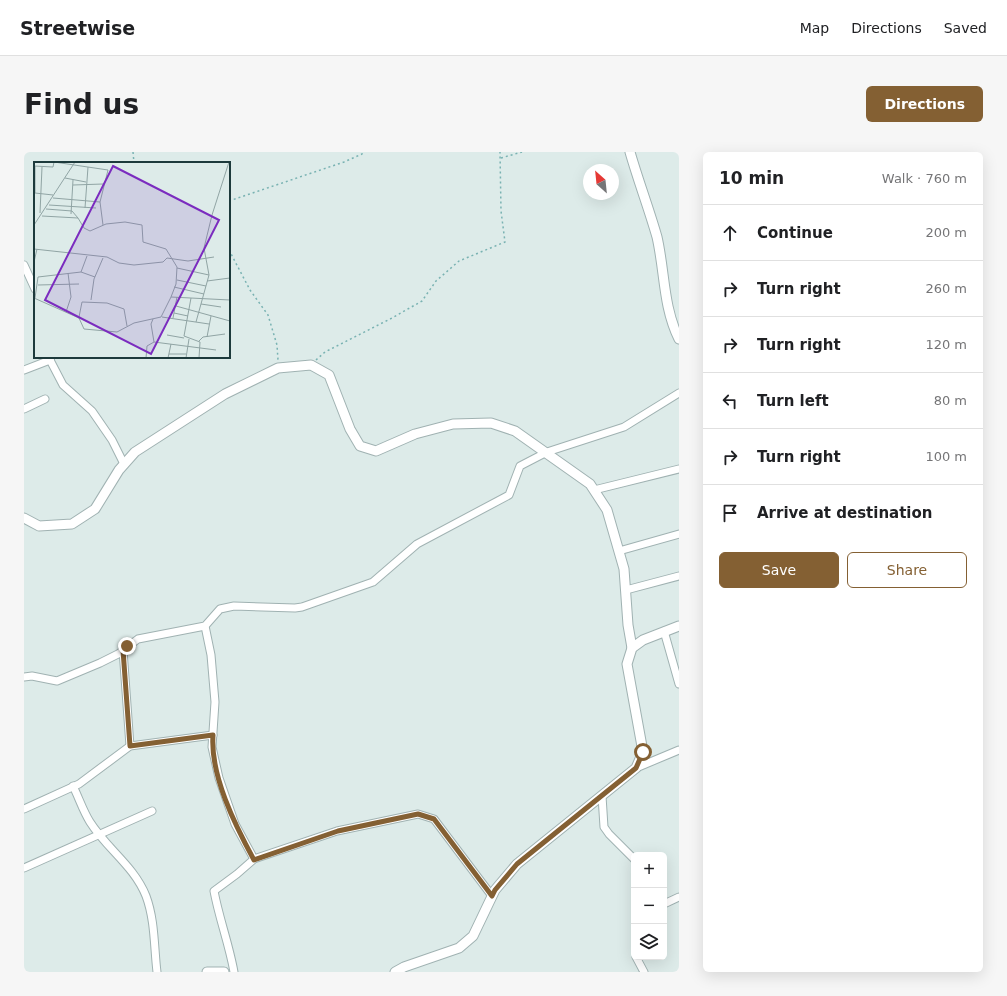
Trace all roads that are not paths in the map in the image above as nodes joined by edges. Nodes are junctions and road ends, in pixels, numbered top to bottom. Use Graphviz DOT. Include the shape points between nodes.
graph roads {
  1 [pos="630,152"];
  2 [pos="24,265"];
  3 [pos="34,287"];
  4 [pos="679,339"];
  5 [pos="50,359"];
  6 [pos="24,370"];
  7 [pos="679,393"];
  8 [pos="45,399"];
  9 [pos="24,409"];
  10 [pos="547,452"];
  11 [pos="124,464"];
  12 [pos="679,469"];
  13 [pos="594,490"];
  14 [pos="24,518"];
  15 [pos="679,534"];
  16 [pos="619,551"];
  17 [pos="679,576"];
  18 [pos="626,590"];
  19 [pos="205,626"];
  20 [pos="679,626"];
  21 [pos="664,631"];
  22 [pos="632,648"];
  23 [pos="123,650"];
  24 [pos="678,676"];
  25 [pos="24,677"];
  26 [pos="679,684"];
  27 [pos="213,735"];
  28 [pos="130,746"];
  29 [pos="679,750"];
  30 [pos="636,768"];
  31 [pos="73,786"];
  32 [pos="602,796"];
  33 [pos="24,809"];
  34 [pos="152,811"];
  35 [pos="100,834"];
  36 [pos="631,856"];
  37 [pos="254,860"];
  38 [pos="24,868"];
  39 [pos="492,896"];
  40 [pos="679,897"];
  41 [pos="667,903"];
  42 [pos="638,960"];
  43 [pos="157,972"];
  44 [pos="207,972"];
  45 [pos="224,972"];
  46 [pos="234,972"];
  47 [pos="395,972"];
  48 [pos="644,972"];
  1 -- 4 [label="street" via="657,238 667,307"];
  2 -- 3 [label="street"];
  5 -- 6 [label="street"];
  5 -- 11 [label="street" via="63,385 92,411 112,440"];
  7 -- 10 [label="street" via="624,427"];
  8 -- 9 [label="street"];
  10 -- 11 [label="street" via="516,431 491,423 453,424 415,434 376,451 360,446 350,429 329,375 311,365 278,368 225,394 135,452"];
  10 -- 13 [label="street" via="590,484"];
  10 -- 19 [label="street" via="520,466 509,495 417,544 373,582 294,608 234,606 220,609"];
  11 -- 14 [label="street" via="95,509 72,524 39,526"];
  12 -- 13 [label="street"];
  13 -- 16 [label="street" via="607,510"];
  15 -- 16 [label="street"];
  16 -- 18 [label="street"];
  17 -- 18 [label="street"];
  18 -- 22 [label="street"];
  19 -- 23 [label="street" via="138,639"];
  19 -- 27 [label="street" via="211,655"];
  20 -- 21 [label="street"];
  21 -- 22 [label="street"];
  21 -- 24 [label="street"];
  22 -- 30 [label="street" via="627,664 643,752"];
  23 -- 25 [label="street" via="100,664 57,681"];
  23 -- 28 [label="street"];
  24 -- 26 [label="street"];
  27 -- 28 [label="street"];
  27 -- 37 [label="street" via="212,747 219,778 235,824"];
  28 -- 31 [label="street"];
  29 -- 30 [label="street"];
  30 -- 32 [label="street"];
  31 -- 33 [label="street"];
  31 -- 35 [label="street" via="90,823"];
  32 -- 36 [label="street" via="604,827"];
  32 -- 39 [label="street" via="517,864"];
  34 -- 35 [label="street"];
  35 -- 38 [label="street"];
  35 -- 43 [label="street" via="130,869 145,895 152,916"];
  37 -- 39 [label="street" via="338,831 418,814 434,819"];
  37 -- 46 [label="street" via="214,891"];
  39 -- 47 [label="street" via="473,936 459,948"];
  40 -- 41 [label="street"];
  42 -- 48 [label="street"];
  44 -- 45 [label="street"];
}
